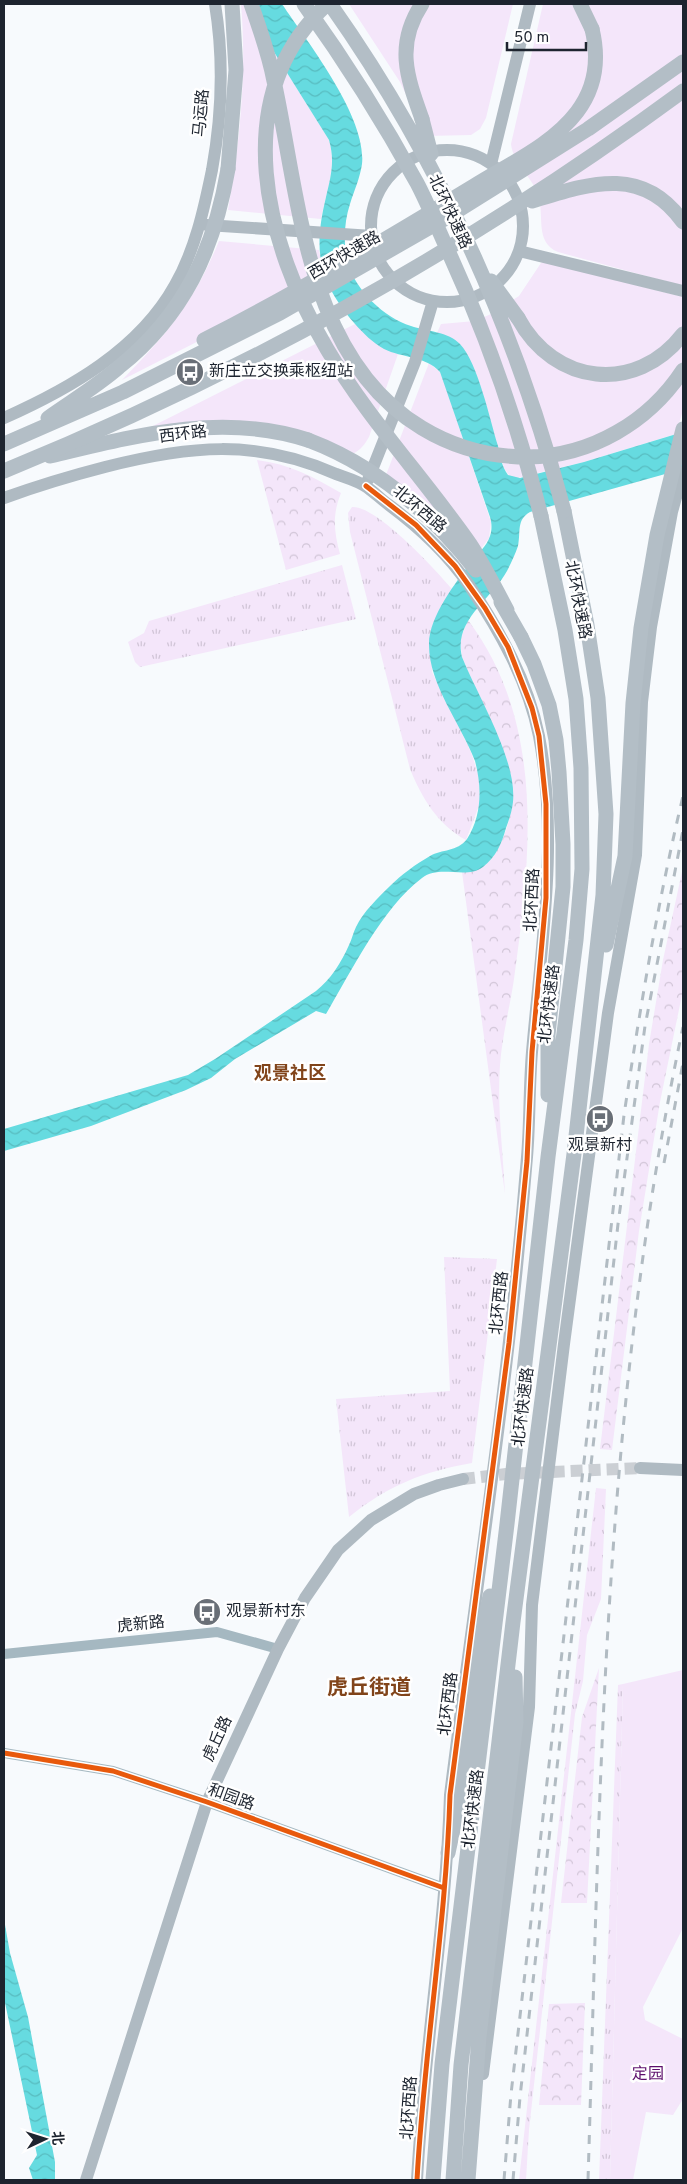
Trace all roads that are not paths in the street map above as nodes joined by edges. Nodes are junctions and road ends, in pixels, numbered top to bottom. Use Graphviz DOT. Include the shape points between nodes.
graph roads {
  1 [pos="215,4"];
  2 [pos="232,4"];
  3 [pos="251,4"];
  4 [pos="304,4"];
  5 [pos="329,4"];
  6 [pos="422,4"];
  7 [pos="530,4"];
  8 [pos="580,4"];
  9 [pos="683,62"];
  10 [pos="683,91"];
  11 [pos="491,164"];
  12 [pos="437,177"];
  13 [pos="518,205"];
  14 [pos="683,222"];
  15 [pos="200,224"];
  16 [pos="372,236"];
  17 [pos="519,251"];
  18 [pos="478,263"];
  19 [pos="683,291"];
  20 [pos="433,302"];
  21 [pos="683,334"];
  22 [pos="683,370"];
  23 [pos="4,418"];
  24 [pos="44,420"];
  25 [pos="683,429"];
  26 [pos="10,442"];
  27 [pos="24,463"];
  28 [pos="4,471"];
  29 [pos="683,473"];
  30 [pos="366,486"];
  31 [pos="4,498"];
  32 [pos="507,610"];
  33 [pos="589,1020"];
  34 [pos="548,1157"];
  35 [pos="640,1468"];
  36 [pos="683,1470"];
  37 [pos="463,1480"];
  38 [pos="508,1524"];
  39 [pos="513,1622"];
  40 [pos="278,1649"];
  41 [pos="4,1654"];
  42 [pos="4,1753"];
  43 [pos="207,1802"];
  44 [pos="448,1853"];
  45 [pos="444,1888"];
  46 [pos="86,2180"];
  47 [pos="417,2180"];
  48 [pos="433,2180"];
  49 [pos="453,2180"];
  50 [pos="469,2180"];
  1 -- 15 [label="main road, 马运路" via="220,38 220,96 214,155"];
  2 -- 24 [label="highway, bridge" via="236,70 228,169 218,218 198,269 178,303 147,342 120,367"];
  3 -- 22 [label="highway, bridge" via="272,70 300,216 322,296 341,341 355,363 401,415 431,434 477,452 505,456 556,455 583,448 628,426 665,395"];
  4 -- 34 [label="highway, 北环快速路, bridge" via="353,76 418,185 488,344 528,462 541,516 572,666 583,817 576,940"];
  5 -- 12 [label="highway, 北环快速路, bridge" via="410,128"];
  5 -- 32 [label="highway, bridge" via="309,24 287,58 269,108 265,170 276,231 299,292 327,349 391,443 470,544"];
  6 -- 12 [label="highway, bridge" via="407,35 405,63"];
  7 -- 11 [label="main road"];
  8 -- 24 [label="highway, bridge" via="589,20 594,40 594,75 581,106 551,138 364,252 215,335"];
  9 -- 26 [label="highway, 西环快速路, bridge" via="588,129 454,212 280,313 123,392"];
  10 -- 13 [label="highway, bridge"];
  11 -- 16 [label="main road" via="474,154 445,150 426,153 408,161 392,173 377,198"];
  11 -- 17 [label="main road" via="506,177 520,202 523,232"];
  12 -- 18 [label="highway, 北环快速路, bridge"];
  13 -- 14 [label="highway, bridge" via="584,185 617,183 659,198"];
  13 -- 27 [label="highway, bridge" via="401,276 287,339 136,414"];
  15 -- 16 [label="main road"];
  15 -- 23 [label="main road" via="175,286 132,339 82,378"];
  16 -- 20 [label="main road" via="379,261 394,281 415,296"];
  17 -- 19 [label="main road"];
  17 -- 20 [label="main road" via="509,271 485,293 464,301"];
  18 -- 21 [label="highway, bridge" via="535,342 550,356 573,368 604,375 634,371 664,355"];
  18 -- 33 [label="highway, 北环快速路, bridge" via="532,402 564,511 594,661 604,768 606,835"];
  20 -- 30 [label="main road" via="415,362"];
  24 -- 26 [label="highway, bridge"];
  25 -- 33 [label="highway" via="653,558 636,668 625,856"];
  27 -- 28 [label="highway, bridge"];
  27 -- 32 [label="highway, bridge" via="134,437 199,428 246,428 298,437 358,464 414,502 460,549"];
  29 -- 50 [label="main road" via="672,512 648,647 636,856 608,1013 560,1373 532,1605 529,1707"];
  30 -- 31 [label="main road, 西环路" via="288,456 212,448 130,460"];
  30 -- 44 [label="main road, 北环西路" via="416,525 455,566 508,648 532,708 539,736 546,804 547,878 532,1052 527,1160 509,1343 450,1795"];
  32 -- 34 [label="highway, bridge" via="534,664 549,705 560,781 563,867 548,1035"];
  33 -- 39 [label="highway, 北环快速路"];
  34 -- 38 [label="highway, 北环快速路"];
  35 -- 36 [label="main road"];
  37 -- 40 [label="main road, 虎丘路" via="414,1494 381,1512 359,1529 338,1550 318,1578"];
  38 -- 44 [label="highway" via="485,1619 460,1797"];
  38 -- 48 [label="highway, 北环快速路" via="442,2064"];
  39 -- 49 [label="highway, 北环快速路" via="461,2065"];
  39 -- 50 [label="highway" via="516,1722 479,2037"];
  40 -- 41 [label="street, 虎新路" via="217,1632"];
  40 -- 43 [label="main road, 虎丘路"];
  42 -- 43 [label="street, 和园路" via="113,1771"];
  43 -- 45 [label="street, 和园路"];
  43 -- 46 [label="main road, 虎丘路"];
  44 -- 45 [label="main road, 北环西路"];
  45 -- 47 [label="main road, 北环西路"];
}
